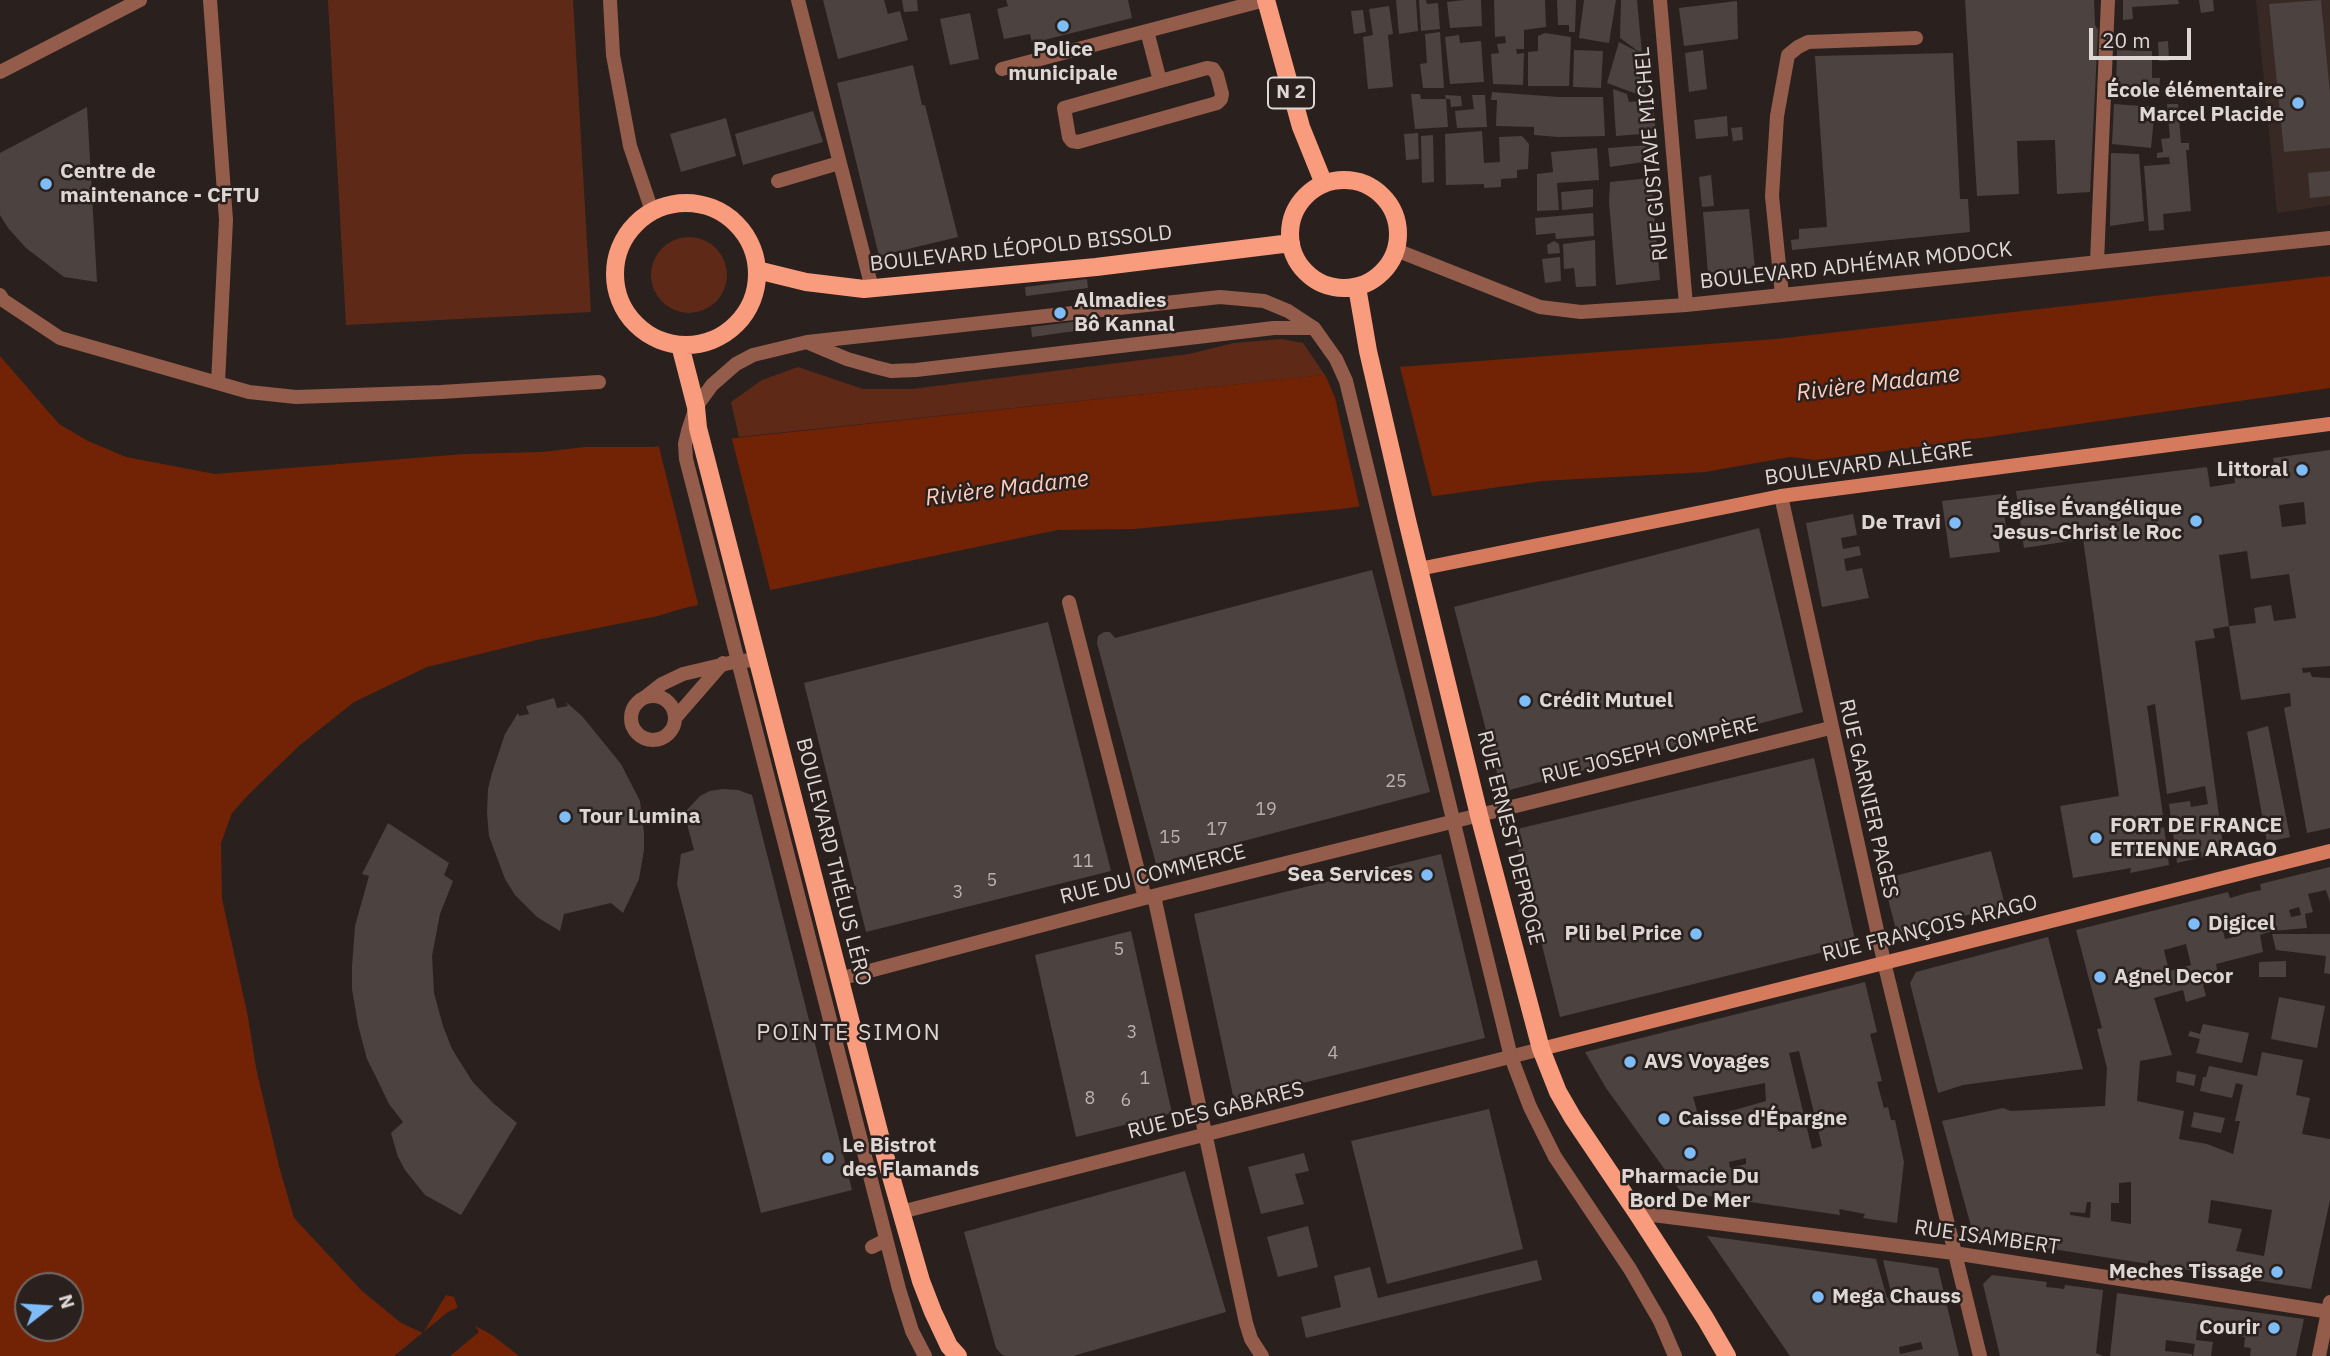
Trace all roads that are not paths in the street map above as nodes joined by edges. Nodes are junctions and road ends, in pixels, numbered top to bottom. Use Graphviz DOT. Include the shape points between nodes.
graph roads {
  1 [pos="140,0"];
  2 [pos="210,0"];
  3 [pos="610,0"];
  4 [pos="798,0"];
  5 [pos="1265,0"];
  6 [pos="1660,0"];
  7 [pos="2108,0"];
  8 [pos="1147,31"];
  9 [pos="1916,38"];
  10 [pos="1002,69"];
  11 [pos="0,72"];
  12 [pos="1160,81"];
  13 [pos="839,163"];
  14 [pos="778,181"];
  15 [pos="1324,184"];
  16 [pos="652,211"];
  17 [pos="2330,238"];
  18 [pos="1291,243"];
  19 [pos="1396,250"];
  20 [pos="2097,262"];
  21 [pos="757,270"];
  22 [pos="1357,287"];
  23 [pos="872,288"];
  24 [pos="0,295"];
  25 [pos="1782,295"];
  26 [pos="1686,305"];
  27 [pos="1314,328"];
  28 [pos="807,342"];
  29 [pos="680,345"];
  30 [pos="599,382"];
  31 [pos="218,383"];
  32 [pos="696,407"];
  33 [pos="2330,424"];
  34 [pos="693,430"];
  35 [pos="1781,496"];
  36 [pos="1419,569"];
  37 [pos="1069,602"];
  38 [pos="759,660"];
  39 [pos="730,662"];
  40 [pos="644,698"];
  41 [pos="676,717"];
  42 [pos="1830,728"];
  43 [pos="1479,815"];
  44 [pos="1452,822"];
  45 [pos="2330,851"];
  46 [pos="1149,897"];
  47 [pos="1884,962"];
  48 [pos="839,979"];
  49 [pos="1541,1049"];
  50 [pos="1511,1057"];
  51 [pos="1205,1136"];
  52 [pos="901,1212"];
  53 [pos="1637,1213"];
  54 [pos="886,1240"];
  55 [pos="872,1247"];
  56 [pos="1954,1253"];
  57 [pos="2329,1309"];
  58 [pos="925,1356"];
  59 [pos="958,1356"];
  60 [pos="1262,1356"];
  61 [pos="1675,1356"];
  62 [pos="1727,1356"];
  63 [pos="1980,1356"];
  64 [pos="2319,1356"];
  1 -- 11 [label="street"];
  2 -- 31 [label="street" via="226,220"];
  3 -- 16 [label="street" via="614,55 630,146"];
  4 -- 13 [label="street"];
  5 -- 8 [label="street"];
  5 -- 15 [label="main road, N 2" via="1301,127"];
  6 -- 26 [label="street, RUE GUSTAVE MICHEL"];
  7 -- 20 [label="street"];
  8 -- 10 [label="street"];
  8 -- 12 [label="street"];
  9 -- 25 [label="street" via="1808,42 1788,55 1777,116 1772,196"];
  12 -- 12 [label="street" via="1064,107 1069,137 1078,142 1222,99 1213,69"];
  13 -- 14 [label="street"];
  13 -- 23 [label="street"];
  15 -- 18 [label="main road" via="1301,201 1290,228"];
  15 -- 19 [label="main road" via="1340,180 1374,188 1395,215"];
  16 -- 21 [label="main road" via="674,203 697,203 718,210 738,225 751,246"];
  16 -- 29 [label="main road" via="621,243 615,265 616,289 624,310 639,328 658,340"];
  17 -- 20 [label="street, BOULEVARD ADHÉMAR MODOCK"];
  18 -- 22 [label="main road" via="1307,274 1339,289"];
  18 -- 23 [label="main road, BOULEVARD LÉOPOLD BISSOLD"];
  19 -- 22 [label="main road" via="1381,274"];
  19 -- 26 [label="street, BOULEVARD ADHÉMAR MODOCK" via="1540,307 1581,312"];
  20 -- 25 [label="street, BOULEVARD ADHÉMAR MODOCK"];
  21 -- 23 [label="main road, BOULEVARD LÉOPOLD BISSOLD" via="806,282"];
  21 -- 29 [label="main road" via="754,295 743,316 725,333 703,344"];
  22 -- 36 [label="main road, RUE ERNEST DEPROGE"];
  24 -- 31 [label="street" via="60,338"];
  25 -- 26 [label="street, BOULEVARD ADHÉMAR MODOCK"];
  27 -- 28 [label="street" via="1274,328 891,371"];
  27 -- 28 [label="street" via="1264,301 1220,297"];
  27 -- 44 [label="street" via="1346,381"];
  28 -- 32 [label="street" via="753,355 736,364"];
  29 -- 32 [label="main road, BOULEVARD THÉLUS LÉRO"];
  30 -- 31 [label="street" via="296,397"];
  32 -- 34 [label="main road, BOULEVARD THÉLUS LÉRO"];
  33 -- 35 [label="main road, BOULEVARD ALLÈGRE"];
  34 -- 38 [label="main road, BOULEVARD THÉLUS LÉRO"];
  34 -- 39 [label="street" via="685,444 686,460 725,610"];
  35 -- 36 [label="main road, BOULEVARD ALLÈGRE"];
  35 -- 42 [label="street, RUE GARNIER PAGES"];
  36 -- 43 [label="main road, RUE ERNEST DEPROGE"];
  37 -- 46 [label="street"];
  38 -- 39 [label="street"];
  38 -- 48 [label="main road, BOULEVARD THÉLUS LÉRO"];
  39 -- 40 [label="street" via="683,674"];
  39 -- 41 [label="street"];
  39 -- 54 [label="street"];
  40 -- 41 [label="street" via="665,699"];
  40 -- 41 [label="street" via="631,716 640,736 654,741 667,736"];
  42 -- 43 [label="street, RUE JOSEPH COMPÈRE"];
  42 -- 47 [label="street, RUE GARNIER PAGES"];
  43 -- 44 [label="street, RUE DU COMMERCE"];
  43 -- 49 [label="main road, RUE ERNEST DEPROGE"];
  44 -- 46 [label="street, RUE DU COMMERCE"];
  44 -- 50 [label="street"];
  45 -- 47 [label="main road, RUE FRANÇOIS ARAGO"];
  46 -- 48 [label="street, RUE DU COMMERCE"];
  46 -- 51 [label="street"];
  47 -- 49 [label="main road, RUE FRANÇOIS ARAGO"];
  47 -- 56 [label="street, RUE GARNIER PAGES"];
  48 -- 52 [label="main road, BOULEVARD THÉLUS LÉRO"];
  49 -- 50 [label="street, RUE DES GABARES"];
  49 -- 53 [label="main road, RUE ERNEST DEPROGE" via="1558,1093"];
  50 -- 51 [label="street, RUE DES GABARES"];
  50 -- 61 [label="street" via="1555,1157 1630,1269"];
  51 -- 52 [label="street, RUE DES GABARES"];
  51 -- 60 [label="street" via="1251,1339"];
  52 -- 59 [label="main road, BOULEVARD THÉLUS LÉRO" via="933,1312"];
  53 -- 56 [label="street, RUE ISAMBERT"];
  53 -- 62 [label="main road, RUE ERNEST DEPROGE"];
  54 -- 55 [label="street"];
  54 -- 58 [label="street" via="912,1331"];
  56 -- 57 [label="street, RUE ISAMBERT"];
  56 -- 63 [label="street, RUE GARNIER PAGES"];
  57 -- 64 [label="street"];
}
